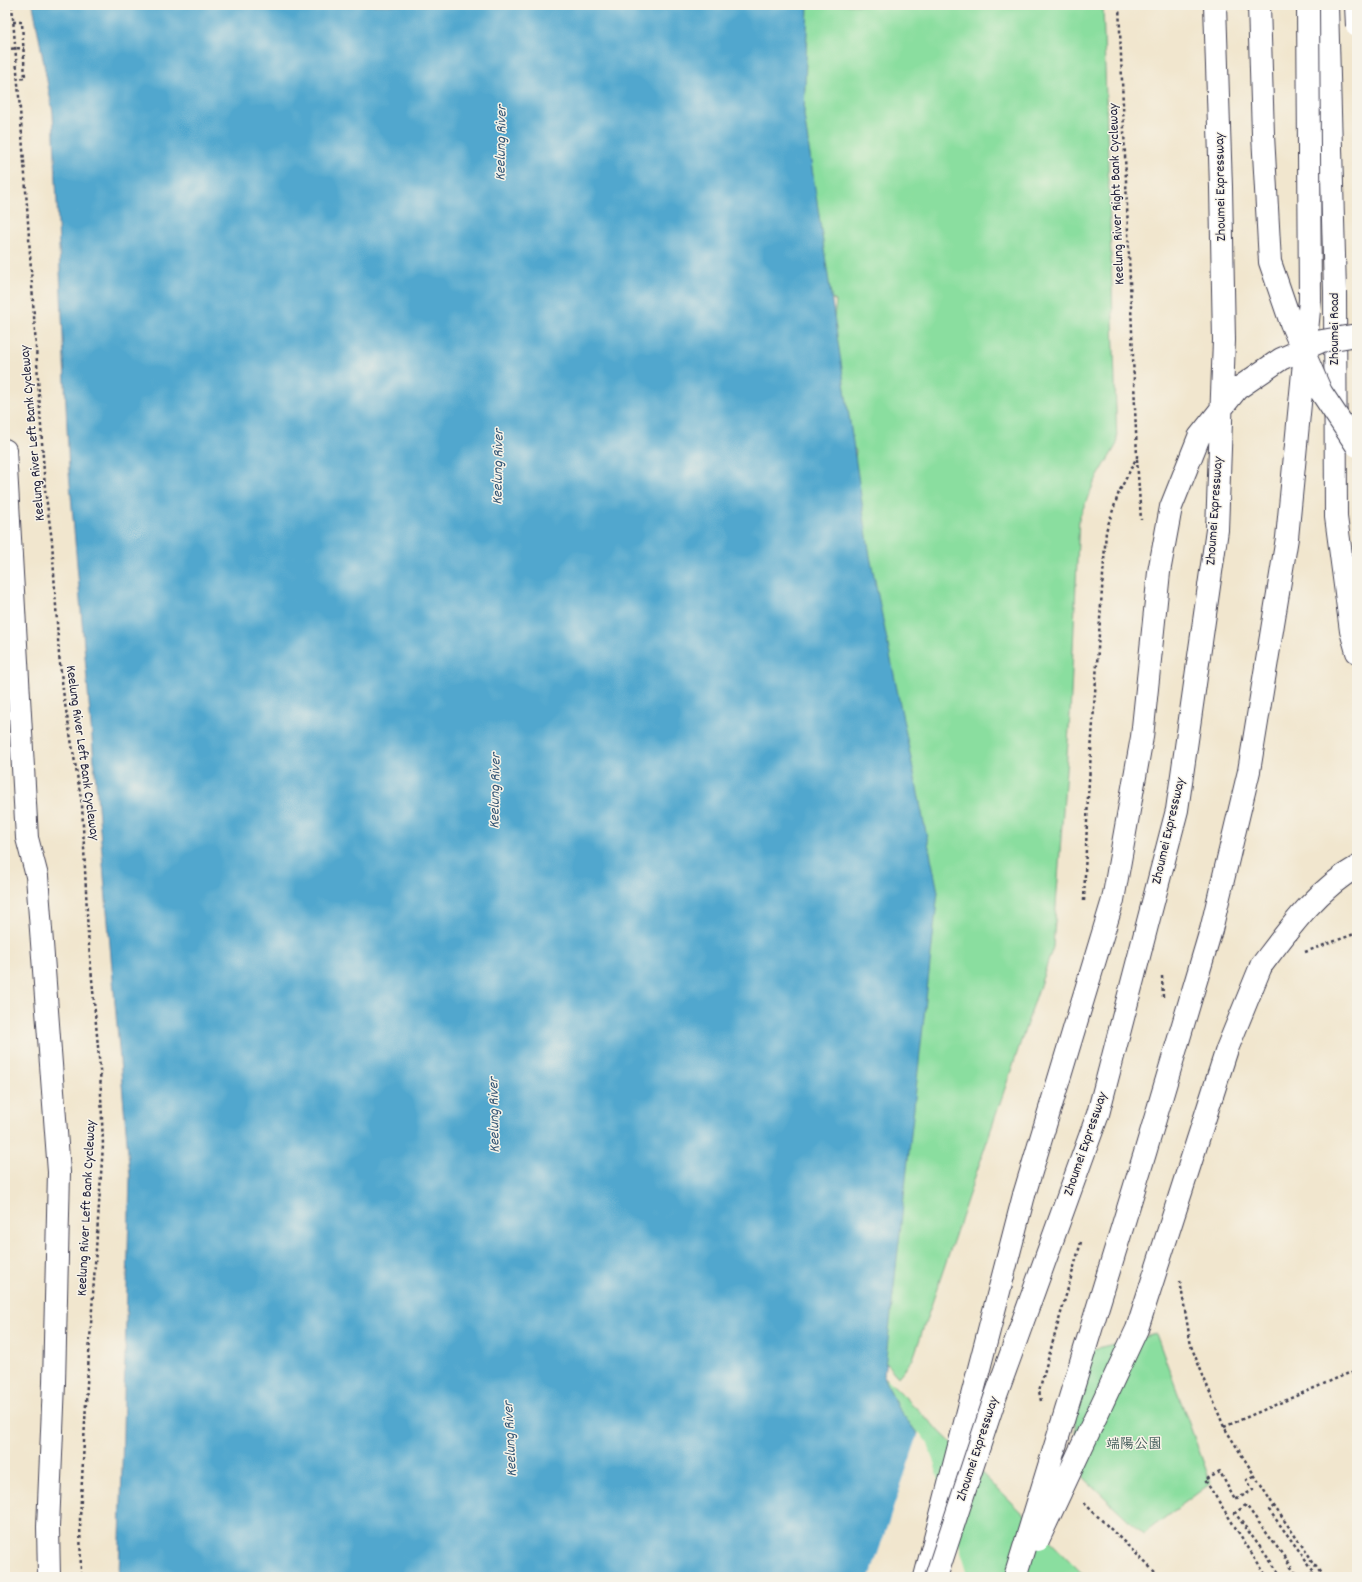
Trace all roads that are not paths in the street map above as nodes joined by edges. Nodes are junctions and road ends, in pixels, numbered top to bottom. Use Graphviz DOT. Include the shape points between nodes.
graph roads {
  1 [pos="1215,5"];
  2 [pos="1259,5"];
  3 [pos="1308,5"];
  4 [pos="1327,5"];
  5 [pos="1356,5"];
  6 [pos="1357,26"];
  7 [pos="1357,335"];
  8 [pos="1357,446"];
  9 [pos="5,450"];
  10 [pos="1357,652"];
  11 [pos="1357,867"];
  12 [pos="50,1577"];
  13 [pos="925,1577"];
  14 [pos="936,1577"];
  15 [pos="1015,1577"];
  16 [pos="1020,1577"];
  1 -- 14 [label="main road, Zhoumei Expressway, bridge" via="1224,340 1217,530 1177,810 1098,1114 995,1398"];
  2 -- 8 [label="main road, bridge" via="1262,135 1270,262 1291,323 1321,392"];
  3 -- 15 [label="main road, bridge" via="1310,300 1287,538 1249,771 1211,930"];
  4 -- 10 [label="main road, Zhoumei Road" via="1335,291 1336,517 1351,630"];
  5 -- 6 [label="main road, bridge"];
  7 -- 13 [label="main road, bridge" via="1322,341 1281,359 1237,389 1199,437 1171,507 1159,572 1142,737 1112,900 1024,1195"];
  9 -- 12 [label="main road" via="27,838 36,876 59,1172 48,1527"];
  11 -- 16 [label="main road, bridge" via="1339,876 1300,914 1261,966 1227,1049 1138,1330"];
}
